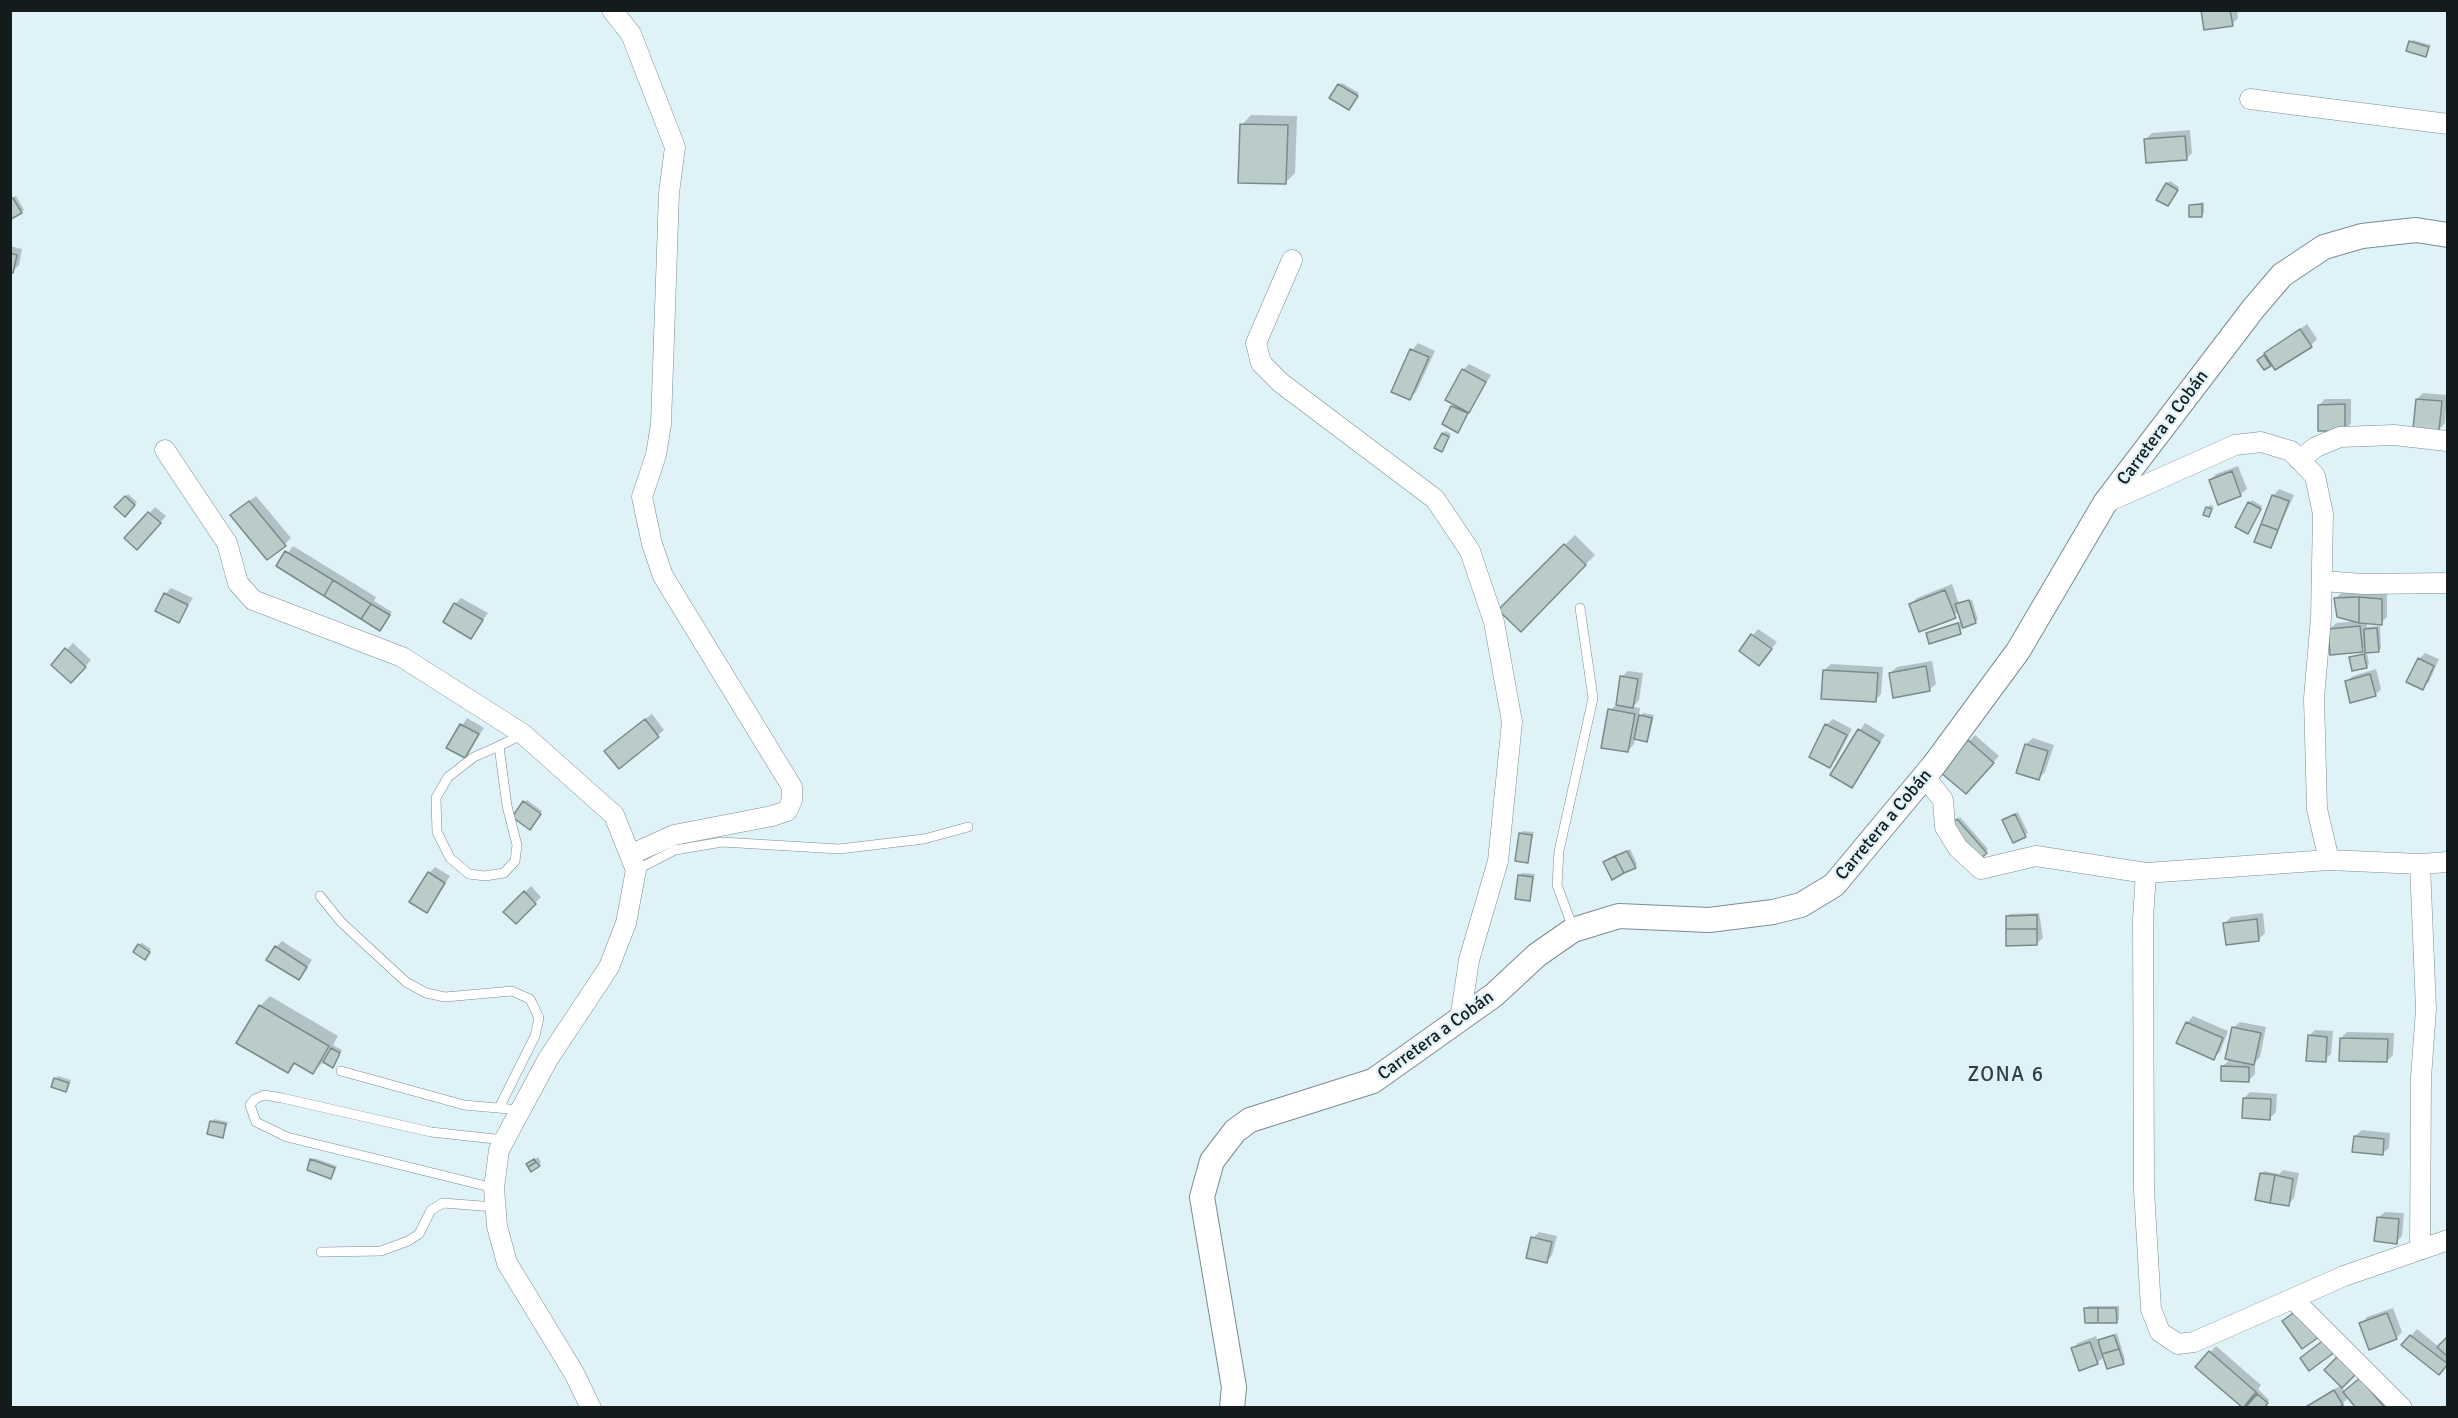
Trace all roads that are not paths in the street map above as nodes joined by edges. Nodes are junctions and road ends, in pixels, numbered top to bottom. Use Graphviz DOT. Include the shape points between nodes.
graph roads {
  1 [pos="612,10"];
  2 [pos="2250,99"];
  3 [pos="2448,124"];
  4 [pos="2448,235"];
  5 [pos="1292,260"];
  6 [pos="2447,441"];
  7 [pos="165,450"];
  8 [pos="2299,460"];
  9 [pos="2105,503"];
  10 [pos="2322,581"];
  11 [pos="2448,583"];
  12 [pos="1580,608"];
  13 [pos="523,734"];
  14 [pos="499,746"];
  15 [pos="1925,777"];
  16 [pos="968,827"];
  17 [pos="2330,860"];
  18 [pos="634,862"];
  19 [pos="2448,862"];
  20 [pos="2420,864"];
  21 [pos="2146,873"];
  22 [pos="320,896"];
  23 [pos="1573,930"];
  24 [pos="1460,1020"];
  25 [pos="341,1071"];
  26 [pos="499,1108"];
  27 [pos="520,1110"];
  28 [pos="504,1140"];
  29 [pos="495,1197"];
  30 [pos="2448,1240"];
  31 [pos="2420,1250"];
  32 [pos="321,1252"];
  33 [pos="2294,1299"];
  34 [pos="591,1407"];
  35 [pos="1232,1407"];
  36 [pos="2402,1407"];
  1 -- 18 [label="street" via="631,34 675,147 669,192 662,424 642,497 652,544 663,576 792,787 787,811 674,835"];
  2 -- 3 [label="street"];
  4 -- 9 [label="street, Carretera a Cobán" via="2416,230 2362,236 2324,247 2282,275"];
  5 -- 24 [label="street" via="1256,343 1261,363 1281,383 1435,499 1470,551 1498,642 1512,722 1498,861 1469,960"];
  6 -- 8 [label="street" via="2394,435 2340,437 2316,447"];
  7 -- 13 [label="street" via="227,543 238,583 253,600 402,657"];
  8 -- 9 [label="street" via="2291,451 2260,442 2235,445"];
  8 -- 10 [label="street" via="2315,476 2324,514"];
  9 -- 15 [label="street, Carretera a Cobán" via="2018,651"];
  10 -- 11 [label="street"];
  10 -- 17 [label="street" via="2314,698 2317,809"];
  12 -- 23 [label="lane" via="1593,698 1559,851 1557,885"];
  13 -- 14 [label="lane"];
  13 -- 18 [label="street" via="614,815"];
  14 -- 14 [label="lane" via="474,757 448,777 436,798 437,832 450,858 469,874 504,873 515,861 517,845"];
  15 -- 21 [label="street" via="1943,800 1945,827 1958,848 1981,869 2036,856"];
  15 -- 23 [label="street, Carretera a Cobán" via="1834,885 1801,905 1709,920 1619,916"];
  16 -- 18 [label="lane" via="924,839 839,849 722,842"];
  17 -- 20 [label="street"];
  17 -- 21 [label="street"];
  18 -- 27 [label="street" via="626,923 609,967 548,1059"];
  19 -- 20 [label="street"];
  20 -- 31 [label="street" via="2426,1009 2421,1078"];
  21 -- 33 [label="street" via="2144,1190 2151,1309 2160,1332 2178,1344 2210,1336"];
  22 -- 26 [label="lane" via="341,922 406,982 426,993 445,997 512,992 530,999 539,1018 535,1036"];
  23 -- 24 [label="street, Carretera a Cobán"];
  24 -- 35 [label="street, Carretera a Cobán" via="1373,1081 1250,1120 1234,1131 1212,1161 1202,1197 1234,1387"];
  25 -- 26 [label="lane" via="464,1105"];
  26 -- 27 [label="lane"];
  27 -- 28 [label="street"];
  28 -- 29 [label="street" via="499,1150"];
  28 -- 29 [label="lane" via="431,1132 264,1095 250,1106 256,1122 287,1137"];
  29 -- 32 [label="lane" via="443,1203 431,1210 419,1234 381,1251"];
  29 -- 34 [label="street" via="497,1226 507,1263"];
  30 -- 31 [label="street"];
  31 -- 33 [label="street" via="2344,1276"];
  33 -- 36 [label="street"];
}
